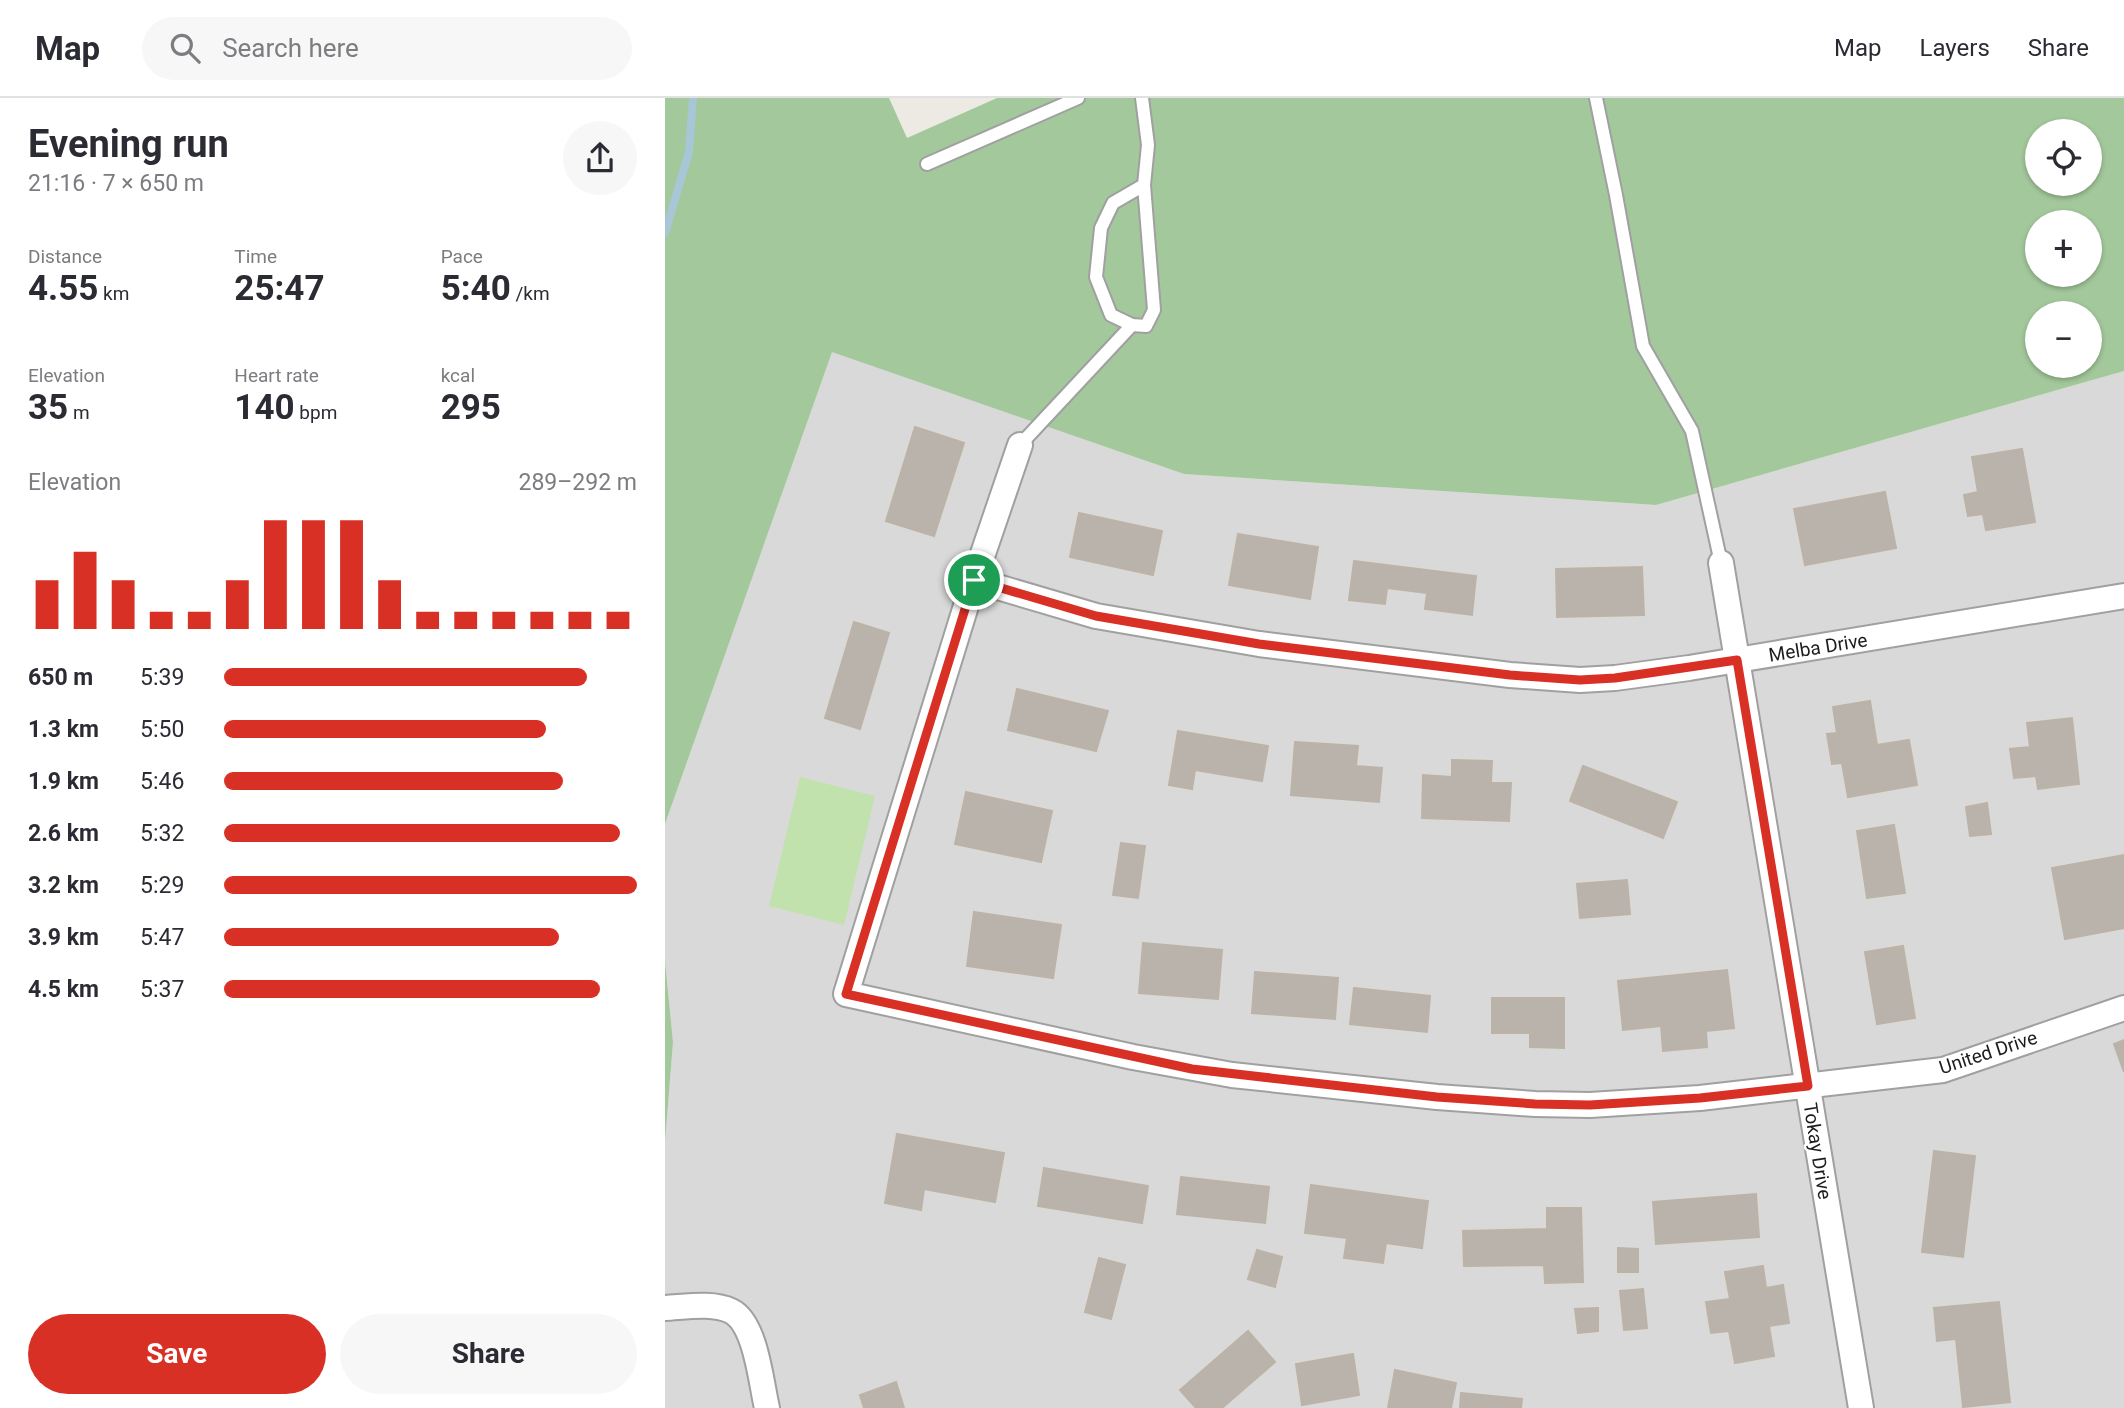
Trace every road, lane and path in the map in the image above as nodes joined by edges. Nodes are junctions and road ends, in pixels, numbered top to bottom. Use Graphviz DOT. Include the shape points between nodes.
graph roads {
  1 [pos="1078,98"];
  2 [pos="1142,98"];
  3 [pos="1596,98"];
  4 [pos="927,164"];
  5 [pos="1144,185"];
  6 [pos="1132,325"];
  7 [pos="1020,445"];
  8 [pos="1721,564"];
  9 [pos="974,580"];
  10 [pos="2124,596"];
  11 [pos="1737,660"];
  12 [pos="2124,1008"];
  13 [pos="1808,1086"];
  14 [pos="665,1308"];
  15 [pos="767,1408"];
  16 [pos="1861,1408"];
  1 -- 4 [label="lane"];
  2 -- 5 [label="lane" via="1148,145"];
  3 -- 8 [label="lane" via="1643,346 1692,431"];
  5 -- 6 [label="lane" via="1154,310 1146,326"];
  5 -- 6 [label="lane" via="1113,203 1101,228 1096,277 1111,315"];
  6 -- 7 [label="lane"];
  7 -- 9 [label="street"];
  8 -- 11 [label="street, Tokay Drive"];
  9 -- 11 [label="street, Melba Drive" via="1096,616 1259,644 1510,675 1615,678"];
  9 -- 13 [label="street, United Drive" via="846,994 1192,1069 1437,1097 1590,1105"];
  10 -- 11 [label="street, Melba Drive"];
  11 -- 13 [label="street, Tokay Drive"];
  12 -- 13 [label="street, United Drive" via="1943,1070"];
  13 -- 16 [label="street, Tokay Drive"];
  14 -- 15 [label="street" via="703,1306 734,1312 750,1335"];
}
